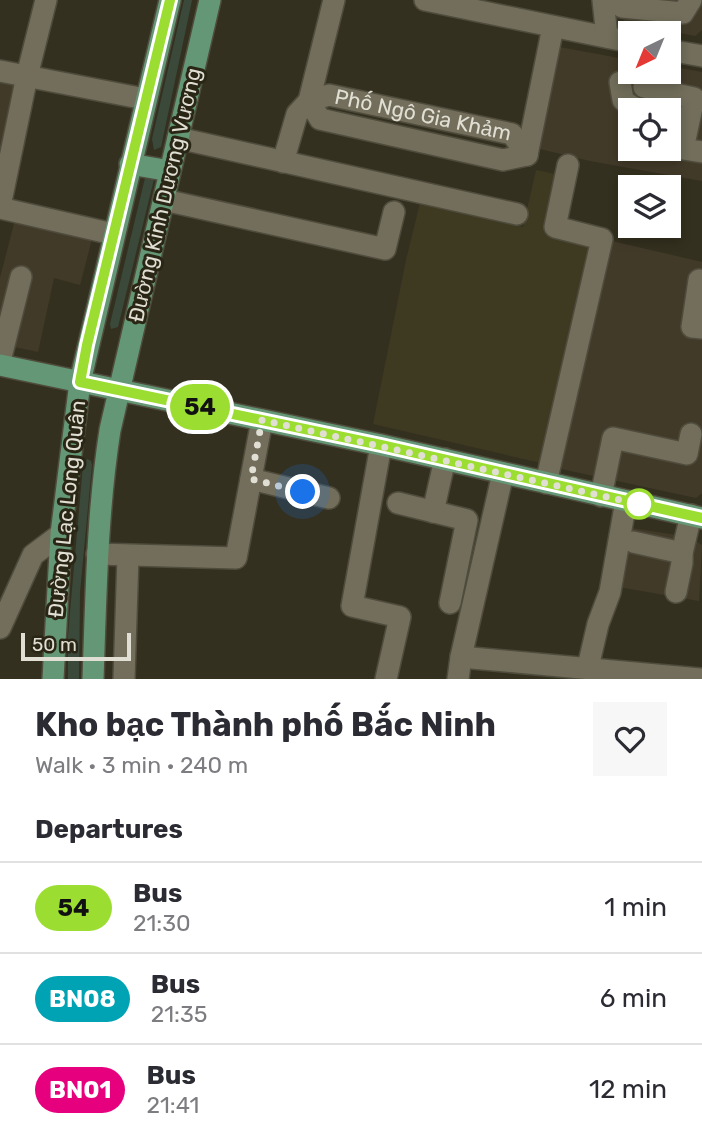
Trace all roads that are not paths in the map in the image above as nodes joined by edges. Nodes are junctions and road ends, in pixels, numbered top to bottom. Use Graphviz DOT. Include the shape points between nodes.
graph roads {
  1 [pos="46,0"];
  2 [pos="170,0"];
  3 [pos="209,0"];
  4 [pos="334,0"];
  5 [pos="425,0"];
  6 [pos="603,0"];
  7 [pos="622,0"];
  8 [pos="691,0"];
  9 [pos="553,27"];
  10 [pos="607,37"];
  11 [pos="618,39"];
  12 [pos="681,52"];
  13 [pos="702,56"];
  14 [pos="0,71"];
  15 [pos="27,76"];
  16 [pos="618,81"];
  17 [pos="654,84"];
  18 [pos="667,92"];
  19 [pos="145,99"];
  20 [pos="309,101"];
  21 [pos="388,108"];
  22 [pos="463,124"];
  23 [pos="383,133"];
  24 [pos="178,138"];
  25 [pos="458,149"];
  26 [pos="702,152"];
  27 [pos="527,155"];
  28 [pos="283,162"];
  29 [pos="130,163"];
  30 [pos="568,164"];
  31 [pos="170,171"];
  32 [pos="164,200"];
  33 [pos="0,207"];
  34 [pos="394,212"];
  35 [pos="517,214"];
  36 [pos="113,234"];
  37 [pos="21,277"];
  38 [pos="699,280"];
  39 [pos="702,328"];
  40 [pos="0,363"];
  41 [pos="80,382"];
  42 [pos="120,389"];
  43 [pos="262,420"];
  44 [pos="691,434"];
  45 [pos="381,445"];
  46 [pos="444,459"];
  47 [pos="503,473"];
  48 [pos="251,479"];
  49 [pos="546,483"];
  50 [pos="601,496"];
  51 [pos="329,498"];
  52 [pos="626,501"];
  53 [pos="398,503"];
  54 [pos="433,512"];
  55 [pos="696,517"];
  56 [pos="61,534"];
  57 [pos="633,542"];
  58 [pos="682,553"];
  59 [pos="97,554"];
  60 [pos="128,556"];
  61 [pos="676,592"];
  62 [pos="450,603"];
  63 [pos="0,628"];
  64 [pos="461,657"];
  65 [pos="587,667"];
  66 [pos="53,679"];
  67 [pos="93,679"];
  68 [pos="124,679"];
  69 [pos="386,679"];
  70 [pos="458,679"];
  71 [pos="700,679"];
  1 -- 15 [label="street"];
  2 -- 19 [label="main road, Đường Kinh Dương Vương"];
  3 -- 24 [label="main road, Đường Kinh Dương Vương"];
  4 -- 20 [label="street, Phố Ngô Gia Khảm"];
  5 -- 9 [label="street"];
  6 -- 10 [label="street"];
  7 -- 8 [label="street" via="622,7 683,13"];
  9 -- 10 [label="street"];
  9 -- 27 [label="street, Phố Ngô Gia Khảm"];
  10 -- 11 [label="street"];
  12 -- 13 [label="street"];
  14 -- 15 [label="street"];
  15 -- 19 [label="street"];
  15 -- 33 [label="street"];
  16 -- 18 [label="street" via="612,81 623,100 641,109 655,106"];
  17 -- 18 [label="street"];
  18 -- 26 [label="street" via="694,98 683,149"];
  19 -- 29 [label="main road, Đường Kinh Dương Vương"];
  20 -- 21 [label="street, Phố Ngô Gia Khảm" via="329,95"];
  20 -- 23 [label="street, Phố Ngô Gia Khảm" via="320,119"];
  20 -- 28 [label="street" via="298,114"];
  21 -- 22 [label="street, Phố Ngô Gia Khảm"];
  21 -- 23 [label="street"];
  22 -- 25 [label="street"];
  22 -- 27 [label="street, Phố Ngô Gia Khảm" via="512,134"];
  23 -- 25 [label="street, Phố Ngô Gia Khảm"];
  24 -- 28 [label="street"];
  24 -- 31 [label="main road, Đường Kinh Dương Vương"];
  25 -- 27 [label="street, Phố Ngô Gia Khảm" via="503,160"];
  28 -- 35 [label="street"];
  29 -- 31 [label="main road"];
  29 -- 36 [label="main road, Đường Kinh Dương Vương"];
  30 -- 49 [label="street" via="555,227 602,239"];
  31 -- 32 [label="main road, Đường Kinh Dương Vương"];
  32 -- 34 [label="street" via="386,249"];
  32 -- 42 [label="main road, Đường Kinh Dương Vương"];
  33 -- 36 [label="street"];
  36 -- 41 [label="main road, Đường Kinh Dương Vương"];
  37 -- 40 [label="street"];
  38 -- 39 [label="street" via="692,327"];
  40 -- 41 [label="main road"];
  41 -- 42 [label="main road"];
  41 -- 56 [label="main road, Đường Lạc Long Quân"];
  42 -- 43 [label="main road"];
  42 -- 59 [label="main road, Đường Lạc Long Quân" via="102,477"];
  43 -- 45 [label="main road"];
  43 -- 48 [label="street"];
  44 -- 50 [label="street" via="687,454 612,438"];
  45 -- 46 [label="main road"];
  45 -- 69 [label="street" via="352,606 400,617"];
  46 -- 47 [label="main road"];
  46 -- 54 [label="street"];
  47 -- 49 [label="main road"];
  47 -- 64 [label="street"];
  48 -- 51 [label="street"];
  48 -- 60 [label="street" via="236,558"];
  49 -- 50 [label="main road"];
  50 -- 52 [label="main road"];
  52 -- 55 [label="main road"];
  52 -- 65 [label="street" via="610,592"];
  53 -- 54 [label="street"];
  54 -- 62 [label="street" via="467,520"];
  55 -- 58 [label="street"];
  56 -- 63 [label="street" via="33,555"];
  56 -- 66 [label="main road, Đường Lạc Long Quân"];
  57 -- 58 [label="street"];
  58 -- 61 [label="street"];
  59 -- 60 [label="street"];
  59 -- 67 [label="main road, Đường Lạc Long Quân"];
  60 -- 68 [label="street"];
  64 -- 65 [label="street"];
  64 -- 70 [label="street"];
  65 -- 71 [label="street"];
}
